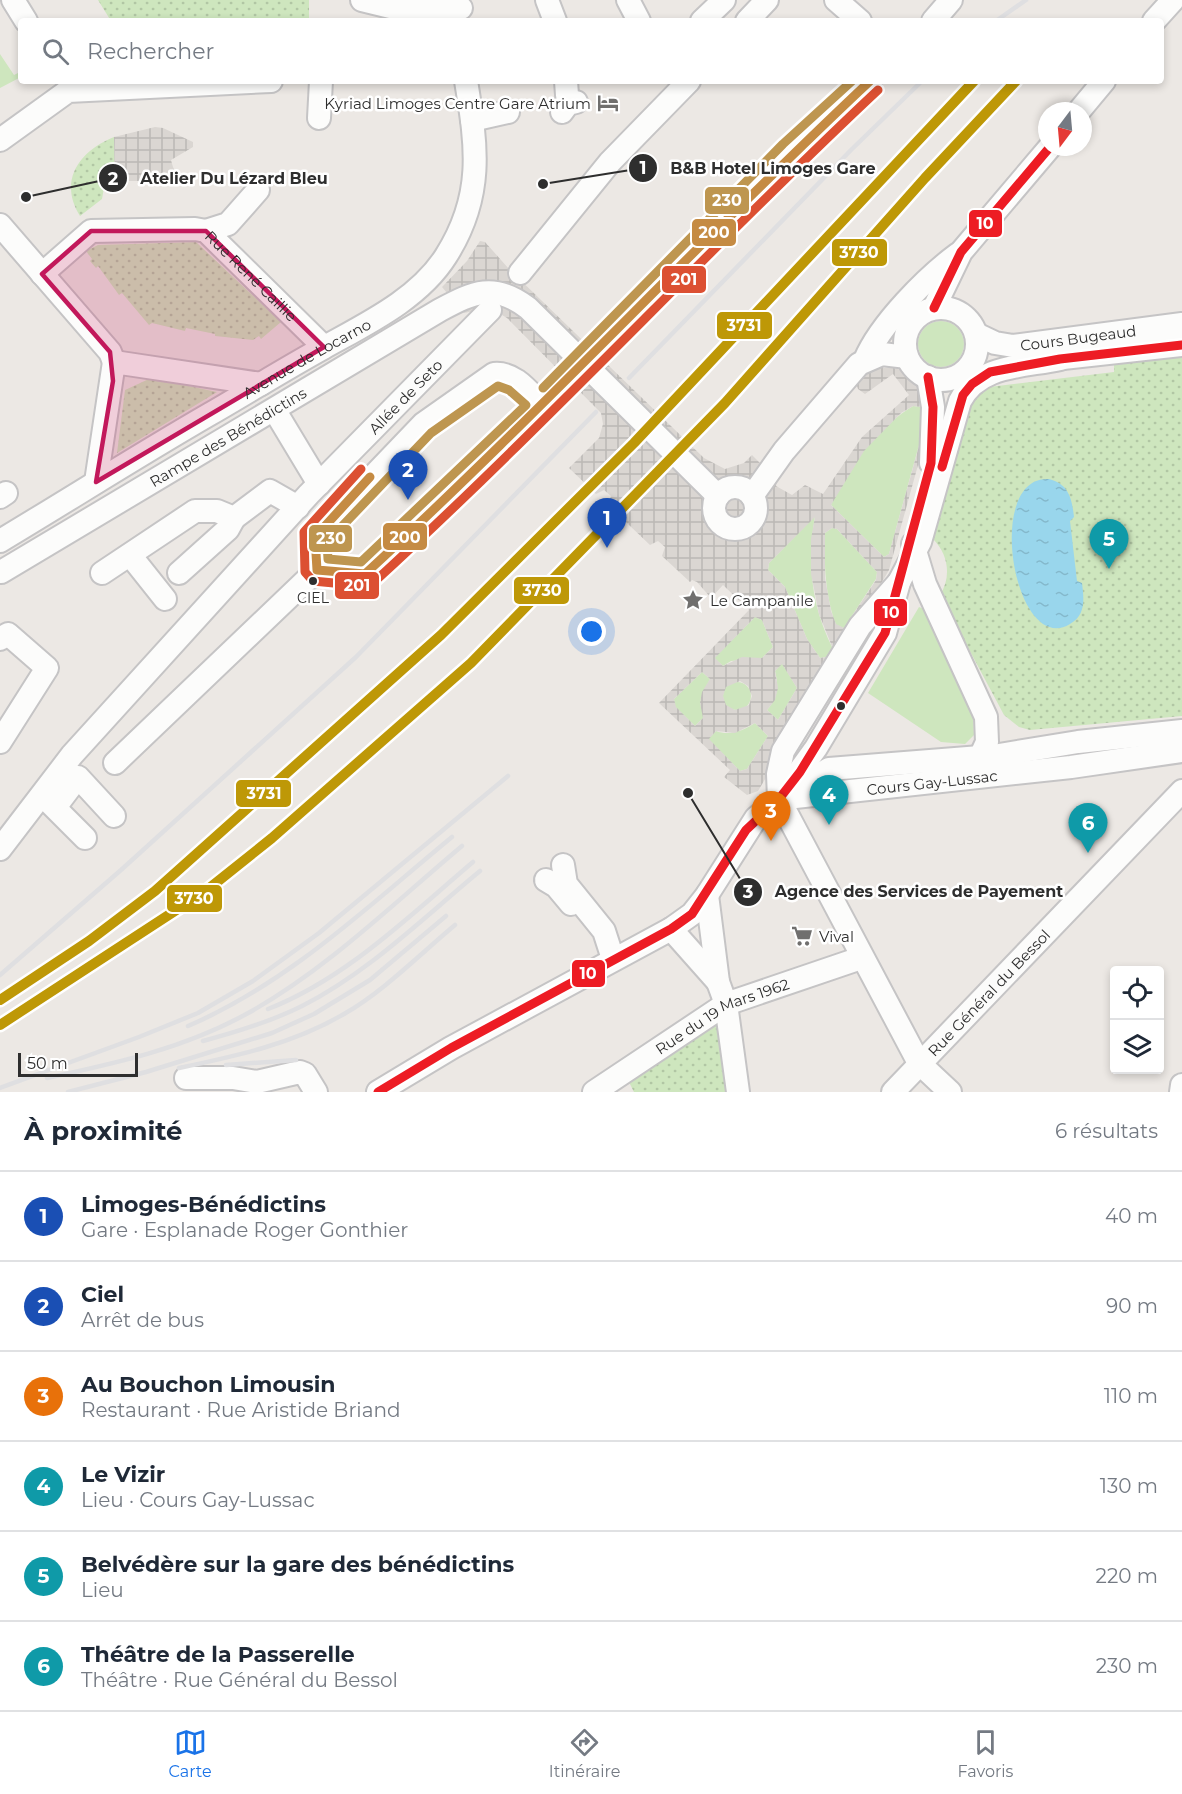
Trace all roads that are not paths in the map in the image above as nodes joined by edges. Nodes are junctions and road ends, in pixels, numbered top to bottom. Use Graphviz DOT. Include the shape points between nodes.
graph roads {
  1 [pos="13,0"];
  2 [pos="362,0"];
  3 [pos="548,0"];
  4 [pos="628,0"];
  5 [pos="724,0"];
  6 [pos="767,0"];
  7 [pos="836,0"];
  8 [pos="951,0"];
  9 [pos="1173,0"];
  10 [pos="462,10"];
  11 [pos="24,18"];
  12 [pos="554,18"];
  13 [pos="637,18"];
  14 [pos="705,18"];
  15 [pos="750,18"];
  16 [pos="857,18"];
  17 [pos="936,18"];
  18 [pos="1157,18"];
  19 [pos="148,84"];
  20 [pos="321,84"];
  21 [pos="466,84"];
  22 [pos="686,84"];
  23 [pos="867,84"];
  24 [pos="1102,84"];
  25 [pos="66,86"];
  26 [pos="1086,102"];
  27 [pos="508,112"];
  28 [pos="319,118"];
  29 [pos="472,120"];
  30 [pos="0,140"];
  31 [pos="1043,156"];
  32 [pos="258,190"];
  33 [pos="0,225"];
  34 [pos="206,231"];
  35 [pos="958,259"];
  36 [pos="520,273"];
  37 [pos="42,274"];
  38 [pos="934,308"];
  39 [pos="490,310"];
  40 [pos="961,313"];
  41 [pos="1182,324"];
  42 [pos="906,332"];
  43 [pos="976,334"];
  44 [pos="1182,345"];
  45 [pos="324,347"];
  46 [pos="598,347"];
  47 [pos="873,357"];
  48 [pos="907,357"];
  49 [pos="1060,359"];
  50 [pos="114,362"];
  51 [pos="964,370"];
  52 [pos="928,377"];
  53 [pos="565,383"];
  54 [pos="261,384"];
  55 [pos="542,405"];
  56 [pos="275,411"];
  57 [pos="931,463"];
  58 [pos="96,482"];
  59 [pos="320,484"];
  60 [pos="718,496"];
  61 [pos="752,496"];
  62 [pos="298,507"];
  63 [pos="234,518"];
  64 [pos="0,541"];
  65 [pos="913,543"];
  66 [pos="130,555"];
  67 [pos="0,567"];
  68 [pos="317,570"];
  69 [pos="102,573"];
  70 [pos="179,573"];
  71 [pos="165,599"];
  72 [pos="0,639"];
  73 [pos="986,717"];
  74 [pos="1182,731"];
  75 [pos="0,742"];
  76 [pos="1078,742"];
  77 [pos="1182,751"];
  78 [pos="987,756"];
  79 [pos="1091,762"];
  80 [pos="115,763"];
  81 [pos="966,779"];
  82 [pos="1182,791"];
  83 [pos="778,799"];
  84 [pos="49,801"];
  85 [pos="114,816"];
  86 [pos="85,838"];
  87 [pos="0,849"];
  88 [pos="563,865"];
  89 [pos="546,880"];
  90 [pos="706,895"];
  91 [pos="671,929"];
  92 [pos="861,958"];
  93 [pos="610,960"];
  94 [pos="718,982"];
  95 [pos="726,1004"];
  96 [pos="919,1063"];
  97 [pos="186,1078"];
  98 [pos="1182,1084"];
  99 [pos="316,1092"];
  100 [pos="378,1092"];
  101 [pos="594,1092"];
  102 [pos="738,1092"];
  103 [pos="892,1092"];
  104 [pos="950,1092"];
  105 [pos="1181,1092"];
  1 -- 11 [label="street"];
  2 -- 10 [label="street" via="403,10"];
  3 -- 12 [label="street"];
  4 -- 13 [label="street"];
  5 -- 14 [label="street"];
  6 -- 15 [label="street"];
  7 -- 16 [label="street"];
  8 -- 17 [label="street"];
  9 -- 18 [label="street"];
  19 -- 25 [label="street"];
  20 -- 28 [label="street"];
  21 -- 29 [label="street, Avenue de Locarno"];
  22 -- 36 [label="street" via="610,162"];
  23 -- 46 [label="street" via="792,152"];
  24 -- 26 [label="street"];
  25 -- 30 [label="street"];
  27 -- 29 [label="street"];
  29 -- 45 [label="street, Avenue de Locarno" via="476,151 474,186 462,224 445,257 402,300"];
  31 -- 35 [label="street"];
  32 -- 34 [label="street" via="228,224"];
  33 -- 37 [label="street"];
  34 -- 37 [label="street, Rue René Caillie" via="91,231"];
  34 -- 45 [label="street, Rue René Caillie"];
  35 -- 38 [label="street"];
  35 -- 40 [label="street"];
  35 -- 47 [label="street" via="927,279 872,344"];
  37 -- 50 [label="street" via="110,352"];
  38 -- 40 [label="street"];
  38 -- 42 [label="street" via="916,317"];
  39 -- 59 [label="street, Allée de Seto"];
  40 -- 43 [label="street"];
  41 -- 43 [label="street, Cours Bugeaud" via="1013,346"];
  42 -- 47 [label="street"];
  42 -- 48 [label="street"];
  43 -- 51 [label="street" via="976,352"];
  44 -- 49 [label="street, Cours Bugeaud"];
  45 -- 54 [label="street, Avenue de Locarno"];
  47 -- 48 [label="street"];
  47 -- 61 [label="street" via="846,377"];
  48 -- 52 [label="street" via="917,371"];
  49 -- 51 [label="street, Cours Bugeaud"];
  49 -- 65 [label="street" via="998,369 980,377 967,389 960,401 924,533"];
  50 -- 54 [label="street"];
  50 -- 58 [label="street"];
  51 -- 52 [label="street" via="945,380"];
  51 -- 57 [label="street" via="950,388"];
  52 -- 57 [label="street" via="933,407"];
  53 -- 55 [label="street"];
  54 -- 58 [label="street, Avenue de Locarno"];
  55 -- 68 [label="street" via="365,574"];
  55 -- 68 [label="street, Allée de Seto" via="508,375 494,374 423,424 315,537"];
  56 -- 59 [label="street"];
  56 -- 60 [label="street, Rampe des Bénédictins" via="455,302 480,292 509,295"];
  56 -- 67 [label="street, Rampe des Bénédictins"];
  57 -- 65 [label="street"];
  58 -- 64 [label="street, Avenue de Locarno"];
  59 -- 62 [label="street, Allée de Seto"];
  60 -- 61 [label="street" via="735,488"];
  60 -- 61 [label="street" via="714,507 717,519 733,529 745,526 754,517"];
  62 -- 63 [label="street" via="270,491"];
  62 -- 84 [label="street, Allée de Seto" via="72,755"];
  63 -- 66 [label="street" via="217,511 195,511"];
  63 -- 70 [label="street" via="228,529"];
  65 -- 73 [label="street" via="925,584"];
  65 -- 83 [label="street" via="885,633 816,748"];
  66 -- 69 [label="street"];
  66 -- 71 [label="street"];
  68 -- 80 [label="street"];
  72 -- 75 [label="street" via="8,634 48,668"];
  73 -- 76 [label="street, Cours Gay-Lussac" via="1019,739 1062,737"];
  73 -- 78 [label="street"];
  74 -- 76 [label="street, Cours Gay-Lussac"];
  76 -- 78 [label="street, Cours Gay-Lussac"];
  77 -- 79 [label="street, Cours Gay-Lussac"];
  78 -- 79 [label="street, Cours Gay-Lussac"];
  78 -- 81 [label="street"];
  78 -- 83 [label="street, Cours Gay-Lussac" via="829,769"];
  79 -- 81 [label="street, Cours Gay-Lussac"];
  81 -- 83 [label="street, Cours Gay-Lussac"];
  82 -- 96 [label="street, Rue Général du Bessol"];
  83 -- 90 [label="street" via="746,830"];
  83 -- 92 [label="street"];
  84 -- 85 [label="street" via="78,777"];
  84 -- 86 [label="street"];
  84 -- 87 [label="street"];
  88 -- 93 [label="street" via="566,884 604,931"];
  89 -- 93 [label="street" via="571,904"];
  90 -- 91 [label="street" via="692,914"];
  90 -- 94 [label="street"];
  91 -- 93 [label="street"];
  91 -- 94 [label="street"];
  92 -- 95 [label="street, Rue du 19 Mars 1962"];
  92 -- 96 [label="street"];
  93 -- 100 [label="street"];
  94 -- 95 [label="street"];
  95 -- 101 [label="street, Rue du 19 Mars 1962"];
  95 -- 102 [label="street"];
  96 -- 103 [label="street, Rue Général du Bessol"];
  96 -- 104 [label="street"];
  97 -- 99 [label="street" via="256,1082 300,1072"];
  98 -- 105 [label="street"];
}
